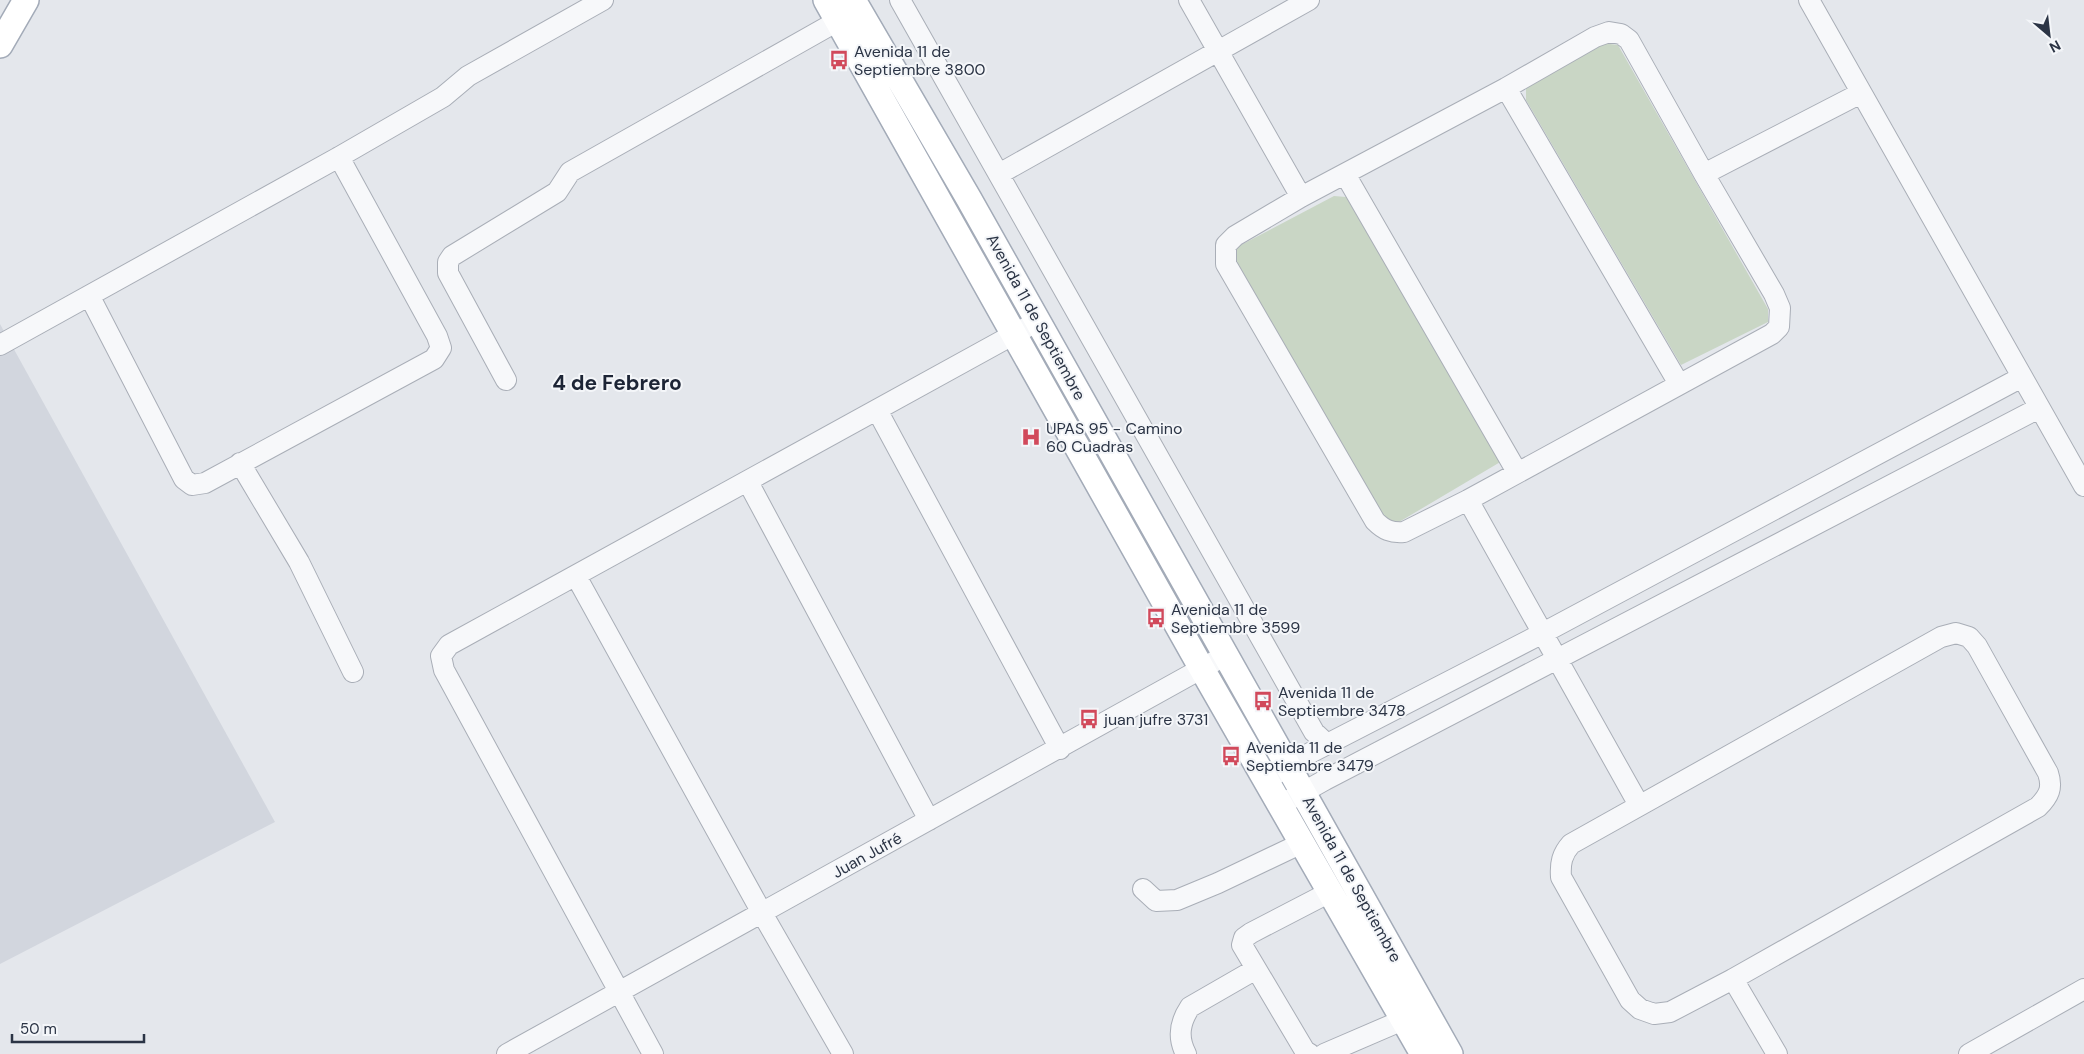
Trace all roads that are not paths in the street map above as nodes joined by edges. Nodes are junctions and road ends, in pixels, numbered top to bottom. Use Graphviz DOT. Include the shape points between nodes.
graph roads {
  1 [pos="26,0"];
  2 [pos="604,0"];
  3 [pos="900,0"];
  4 [pos="1189,0"];
  5 [pos="1309,0"];
  6 [pos="1809,0"];
  7 [pos="844,7"];
  8 [pos="0,45"];
  9 [pos="1217,51"];
  10 [pos="1506,88"];
  11 [pos="1860,93"];
  12 [pos="339,156"];
  13 [pos="999,174"];
  14 [pos="1345,174"];
  15 [pos="1704,174"];
  16 [pos="1301,197"];
  17 [pos="90,297"];
  18 [pos="1038,321"];
  19 [pos="1015,335"];
  20 [pos="0,345"];
  21 [pos="2022,377"];
  22 [pos="506,380"];
  23 [pos="1679,384"];
  24 [pos="2039,408"];
  25 [pos="877,410"];
  26 [pos="240,464"];
  27 [pos="1517,472"];
  28 [pos="748,482"];
  29 [pos="2084,486"];
  30 [pos="1468,500"];
  31 [pos="576,576"];
  32 [pos="1543,633"];
  33 [pos="1226,655"];
  34 [pos="1557,658"];
  35 [pos="1202,669"];
  36 [pos="353,672"];
  37 [pos="1327,744"];
  38 [pos="1060,748"];
  39 [pos="1289,766"];
  40 [pos="1266,780"];
  41 [pos="1303,792"];
  42 [pos="1280,805"];
  43 [pos="1639,805"];
  44 [pos="930,820"];
  45 [pos="1302,842"];
  46 [pos="1143,889"];
  47 [pos="1330,892"];
  48 [pos="762,913"];
  49 [pos="1256,969"];
  50 [pos="1733,979"];
  51 [pos="2084,988"];
  52 [pos="619,992"];
  53 [pos="1403,1020"];
  54 [pos="1310,1053"];
  55 [pos="507,1054"];
  56 [pos="653,1054"];
  57 [pos="843,1054"];
  58 [pos="1186,1054"];
  59 [pos="1423,1054"];
  60 [pos="1450,1054"];
  61 [pos="1777,1054"];
  62 [pos="1969,1054"];
  1 -- 8 [label="main road"];
  2 -- 12 [label="street" via="468,76 443,97"];
  3 -- 13 [label="street"];
  4 -- 9 [label="street"];
  5 -- 9 [label="street"];
  6 -- 11 [label="street"];
  7 -- 18 [label="main road, Avenida 11 de Septiembre"];
  7 -- 19 [label="main road, Avenida 11 de Septiembre"];
  7 -- 22 [label="street" via="570,172 557,192 452,256 448,262 448,273"];
  9 -- 13 [label="street"];
  9 -- 16 [label="street"];
  10 -- 14 [label="street"];
  10 -- 15 [label="street" via="1595,37 1609,32 1620,34 1629,40"];
  10 -- 23 [label="street"];
  11 -- 15 [label="street"];
  11 -- 21 [label="street"];
  12 -- 17 [label="street"];
  12 -- 26 [label="street" via="441,348 434,359"];
  13 -- 37 [label="street" via="1314,732"];
  14 -- 16 [label="street"];
  14 -- 27 [label="street"];
  15 -- 23 [label="street" via="1774,294 1781,318 1779,327 1772,334"];
  16 -- 30 [label="street" via="1235,236 1226,246 1226,264 1382,529 1404,532"];
  17 -- 20 [label="street"];
  17 -- 26 [label="street" via="184,479 192,485 205,483"];
  18 -- 19 [label="street"];
  18 -- 33 [label="main road, Avenida 11 de Septiembre"];
  19 -- 25 [label="street"];
  19 -- 35 [label="main road, Avenida 11 de Septiembre"];
  21 -- 24 [label="street"];
  21 -- 32 [label="street"];
  23 -- 27 [label="street"];
  24 -- 29 [label="street"];
  24 -- 34 [label="street"];
  25 -- 28 [label="street"];
  25 -- 38 [label="street"];
  26 -- 36 [label="street" via="299,562"];
  27 -- 30 [label="street"];
  28 -- 31 [label="street"];
  28 -- 44 [label="street"];
  30 -- 32 [label="street"];
  31 -- 48 [label="street"];
  31 -- 52 [label="street" via="449,645 441,656 444,670"];
  32 -- 34 [label="street"];
  32 -- 37 [label="street"];
  33 -- 35 [label="street, Juan Jufré"];
  33 -- 39 [label="main road, Avenida 11 de Septiembre"];
  34 -- 41 [label="street"];
  34 -- 43 [label="street"];
  35 -- 38 [label="street, Juan Jufré"];
  35 -- 40 [label="main road, Avenida 11 de Septiembre"];
  37 -- 39 [label="street"];
  38 -- 44 [label="street, Juan Jufré"];
  39 -- 40 [label="street"];
  39 -- 41 [label="main road, Avenida 11 de Septiembre"];
  40 -- 42 [label="main road, Avenida 11 de Septiembre"];
  41 -- 42 [label="street"];
  41 -- 60 [label="main road, Avenida 11 de Septiembre"];
  42 -- 45 [label="main road, Avenida 11 de Septiembre"];
  43 -- 50 [label="street" via="1571,844 1563,852 1561,877 1630,1000 1640,1009 1654,1014 1670,1012"];
  43 -- 50 [label="street" via="1941,637 1956,633 1969,637 1977,646 2048,773 2050,793 2038,807"];
  44 -- 48 [label="street, Juan Jufré"];
  45 -- 46 [label="street" via="1177,900 1156,901"];
  45 -- 47 [label="main road, Avenida 11 de Septiembre"];
  47 -- 49 [label="street" via="1244,938 1242,945"];
  47 -- 53 [label="main road, Avenida 11 de Septiembre"];
  48 -- 52 [label="street, Juan Jufré"];
  48 -- 57 [label="street"];
  49 -- 54 [label="street"];
  49 -- 58 [label="street" via="1190,1007 1179,1028"];
  50 -- 61 [label="street"];
  51 -- 62 [label="street"];
  52 -- 55 [label="street, Juan Jufré"];
  52 -- 56 [label="street"];
  53 -- 54 [label="street"];
  53 -- 59 [label="main road, Avenida 11 de Septiembre"];
}
